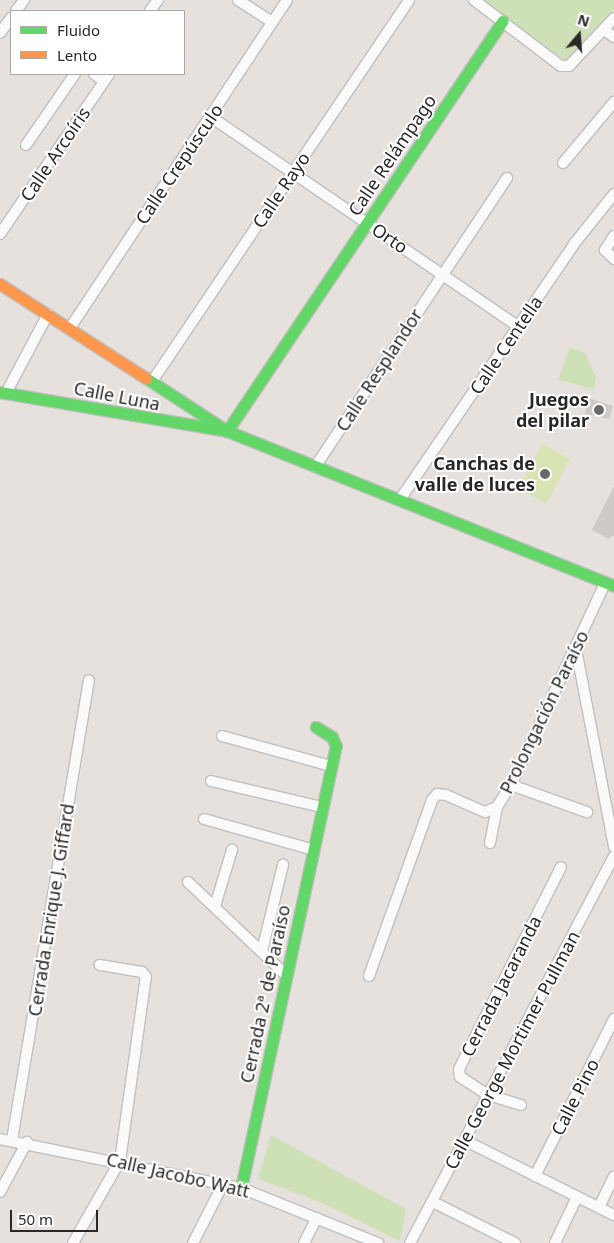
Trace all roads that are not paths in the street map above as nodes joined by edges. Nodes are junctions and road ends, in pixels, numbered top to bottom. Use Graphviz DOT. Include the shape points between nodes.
graph roads {
  1 [pos="238,0"];
  2 [pos="286,0"];
  3 [pos="409,0"];
  4 [pos="474,0"];
  5 [pos="614,18"];
  6 [pos="10,20"];
  7 [pos="503,21"];
  8 [pos="272,22"];
  9 [pos="604,30"];
  10 [pos="0,33"];
  11 [pos="614,37"];
  12 [pos="74,75"];
  13 [pos="107,78"];
  14 [pos="614,102"];
  15 [pos="211,117"];
  16 [pos="26,146"];
  17 [pos="563,163"];
  18 [pos="293,170"];
  19 [pos="507,178"];
  20 [pos="614,195"];
  21 [pos="368,223"];
  22 [pos="0,234"];
  23 [pos="614,236"];
  24 [pos="614,259"];
  25 [pos="443,273"];
  26 [pos="0,284"];
  27 [pos="48,314"];
  28 [pos="519,327"];
  29 [pos="70,328"];
  30 [pos="153,380"];
  31 [pos="3,393"];
  32 [pos="227,430"];
  33 [pos="315,467"];
  34 [pos="401,498"];
  35 [pos="610,584"];
  36 [pos="576,649"];
  37 [pos="89,680"];
  38 [pos="316,727"];
  39 [pos="222,736"];
  40 [pos="331,766"];
  41 [pos="211,781"];
  42 [pos="511,785"];
  43 [pos="322,807"];
  44 [pos="496,807"];
  45 [pos="587,812"];
  46 [pos="204,819"];
  47 [pos="490,843"];
  48 [pos="614,847"];
  49 [pos="232,850"];
  50 [pos="314,850"];
  51 [pos="614,856"];
  52 [pos="283,865"];
  53 [pos="561,867"];
  54 [pos="188,882"];
  55 [pos="215,906"];
  56 [pos="262,951"];
  57 [pos="100,965"];
  58 [pos="288,976"];
  59 [pos="369,976"];
  60 [pos="614,1019"];
  61 [pos="488,1095"];
  62 [pos="522,1105"];
  63 [pos="0,1139"];
  64 [pos="12,1140"];
  65 [pos="464,1140"];
  66 [pos="27,1142"];
  67 [pos="120,1161"];
  68 [pos="535,1176"];
  69 [pos="614,1176"];
  70 [pos="223,1184"];
  71 [pos="241,1188"];
  72 [pos="0,1192"];
  73 [pos="578,1197"];
  74 [pos="433,1202"];
  75 [pos="598,1207"];
  76 [pos="614,1215"];
  77 [pos="318,1218"];
  78 [pos="73,1243"];
  79 [pos="193,1243"];
  80 [pos="304,1243"];
  81 [pos="378,1243"];
  82 [pos="410,1243"];
  83 [pos="515,1243"];
  84 [pos="555,1243"];
  1 -- 8 [label="street"];
  2 -- 8 [label="street, Calle Crepúsculo"];
  3 -- 18 [label="street, Calle Rayo"];
  4 -- 7 [label="street"];
  5 -- 9 [label="street"];
  6 -- 10 [label="street"];
  7 -- 9 [label="street" via="561,66 569,66"];
  7 -- 21 [label="street, Calle Relámpago"];
  8 -- 15 [label="street, Calle Crepúsculo"];
  9 -- 11 [label="street"];
  12 -- 16 [label="street"];
  13 -- 22 [label="street, Calle Arcoíris"];
  14 -- 17 [label="street"];
  15 -- 18 [label="street, Orto"];
  15 -- 29 [label="street, Calle Crepúsculo"];
  18 -- 21 [label="street, Orto"];
  18 -- 30 [label="street, Calle Rayo"];
  19 -- 25 [label="street, Calle Resplandor"];
  20 -- 28 [label="street, Calle Centella"];
  21 -- 25 [label="street, Orto"];
  21 -- 32 [label="street, Calle Relámpago"];
  23 -- 24 [label="street" via="605,250"];
  25 -- 28 [label="street, Orto"];
  25 -- 33 [label="street, Calle Resplandor"];
  26 -- 27 [label="street"];
  27 -- 29 [label="street"];
  27 -- 31 [label="street"];
  28 -- 34 [label="street, Calle Centella"];
  29 -- 30 [label="street"];
  30 -- 32 [label="street"];
  31 -- 32 [label="street, Calle Luna" via="205,430"];
  32 -- 33 [label="street"];
  33 -- 34 [label="street"];
  34 -- 35 [label="street"];
  35 -- 36 [label="street, Prolongación Paraíso"];
  36 -- 42 [label="street, Prolongación Paraíso"];
  36 -- 48 [label="street"];
  37 -- 64 [label="street, Cerrada Enrique J. Giffard"];
  38 -- 40 [label="street, Cerrada 2ª de Paraíso" via="332,737 336,746"];
  39 -- 40 [label="street"];
  40 -- 43 [label="street, Cerrada 2ª de Paraíso"];
  41 -- 43 [label="street"];
  42 -- 44 [label="street, Prolongación Paraíso"];
  42 -- 45 [label="street"];
  43 -- 50 [label="street, Cerrada 2ª de Paraíso"];
  44 -- 47 [label="street, Prolongación Paraíso"];
  44 -- 59 [label="street" via="485,812 437,794 432,800"];
  46 -- 50 [label="street"];
  49 -- 55 [label="street"];
  50 -- 58 [label="street, Cerrada 2ª de Paraíso"];
  51 -- 61 [label="street, Calle George Mortimer Pullman"];
  52 -- 56 [label="street"];
  53 -- 61 [label="street, Cerrada Jacaranda" via="459,1069 460,1076"];
  54 -- 55 [label="street"];
  55 -- 56 [label="street"];
  56 -- 58 [label="street"];
  57 -- 67 [label="street" via="142,972 146,977"];
  58 -- 71 [label="street, Cerrada 2ª de Paraíso"];
  60 -- 68 [label="street, Calle Pino"];
  61 -- 62 [label="street, Cerrada Jacaranda"];
  61 -- 65 [label="street, Calle George Mortimer Pullman"];
  63 -- 64 [label="street, Calle Jacobo Watt"];
  64 -- 66 [label="street, Calle Jacobo Watt"];
  65 -- 68 [label="street"];
  65 -- 74 [label="street, Calle George Mortimer Pullman"];
  66 -- 67 [label="street, Calle Jacobo Watt"];
  66 -- 72 [label="street"];
  67 -- 70 [label="street, Calle Jacobo Watt"];
  67 -- 78 [label="street"];
  68 -- 73 [label="street"];
  69 -- 75 [label="street"];
  70 -- 71 [label="street, Calle Jacobo Watt"];
  70 -- 79 [label="street"];
  71 -- 77 [label="street, Calle Jacobo Watt"];
  73 -- 75 [label="street"];
  73 -- 84 [label="street"];
  74 -- 82 [label="street, Calle George Mortimer Pullman"];
  74 -- 83 [label="street"];
  75 -- 76 [label="street"];
  77 -- 80 [label="street"];
  77 -- 81 [label="street, Calle Jacobo Watt"];
}
